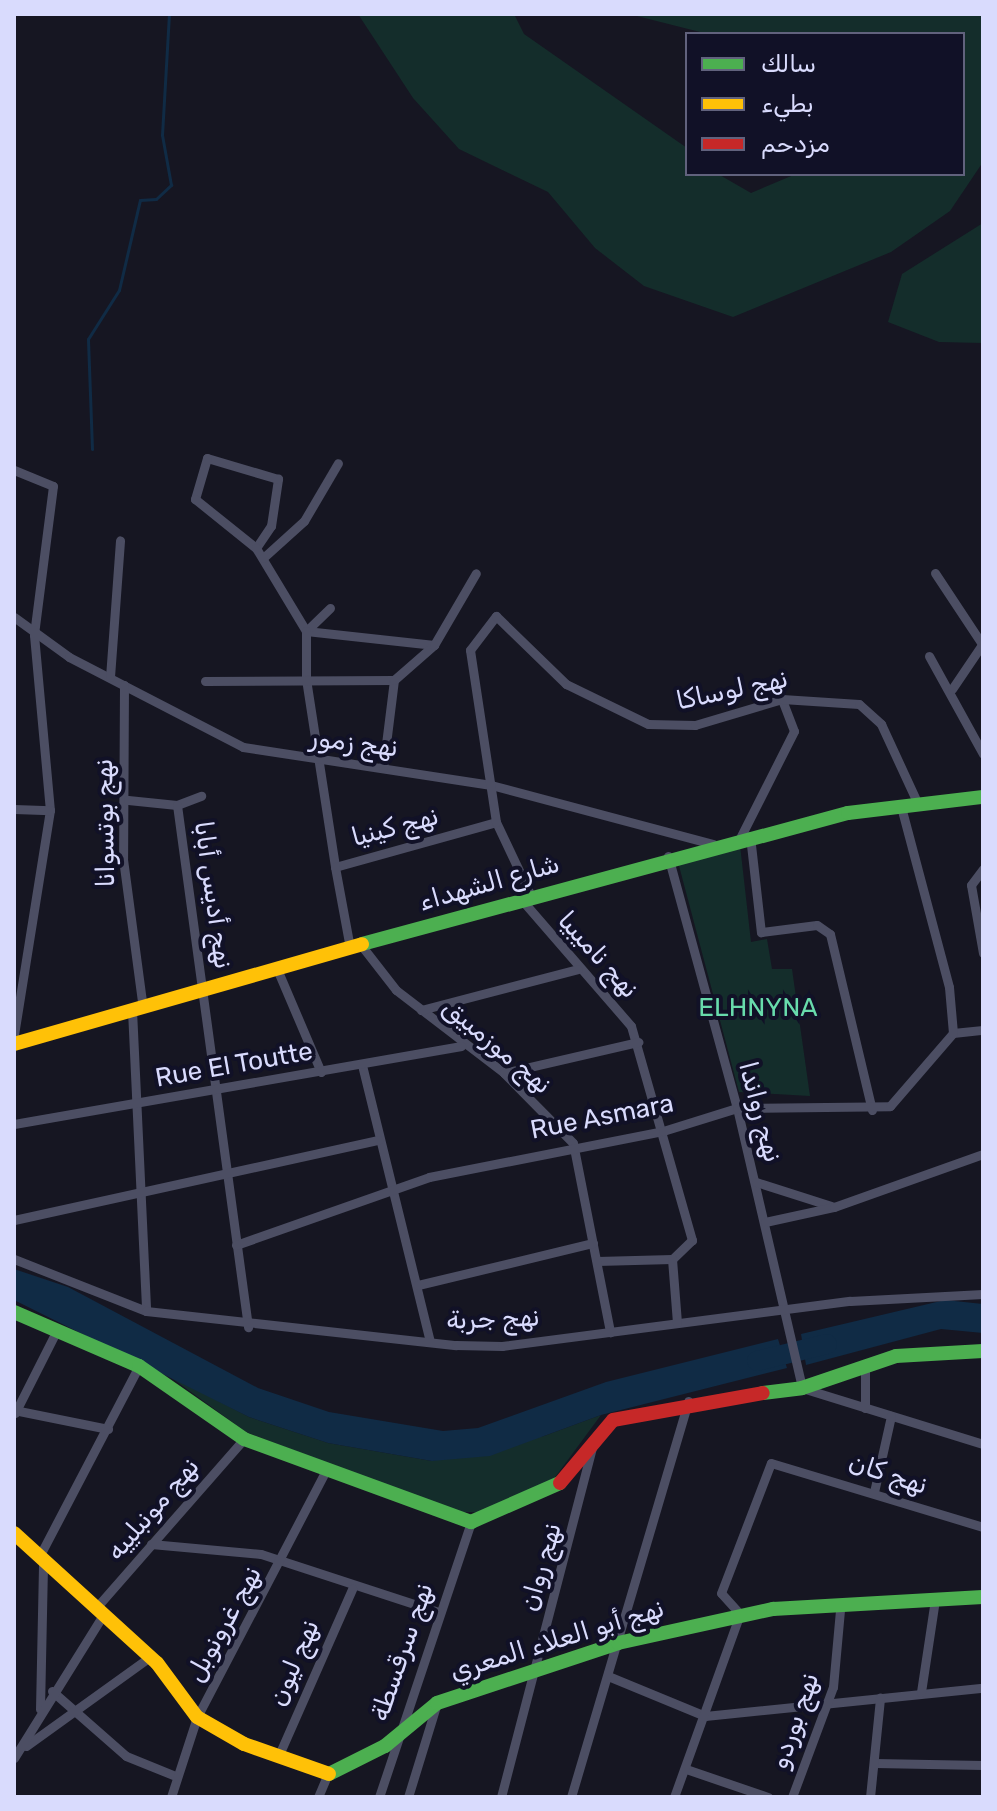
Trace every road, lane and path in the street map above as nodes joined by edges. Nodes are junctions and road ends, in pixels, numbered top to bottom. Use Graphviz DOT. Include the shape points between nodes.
graph roads {
  1 [pos="338,463"];
  2 [pos="14,470"];
  3 [pos="120,540"];
  4 [pos="256,548"];
  5 [pos="263,558"];
  6 [pos="476,573"];
  7 [pos="935,573"];
  8 [pos="330,608"];
  9 [pos="14,617"];
  10 [pos="306,631"];
  11 [pos="34,635"];
  12 [pos="982,643"];
  13 [pos="434,645"];
  14 [pos="929,656"];
  15 [pos="110,677"];
  16 [pos="306,679"];
  17 [pos="394,680"];
  18 [pos="205,681"];
  19 [pos="124,685"];
  20 [pos="952,689"];
  21 [pos="782,699"];
  22 [pos="983,721"];
  23 [pos="969,723"];
  24 [pos="983,754"];
  25 [pos="320,760"];
  26 [pos="383,768"];
  27 [pos="491,785"];
  28 [pos="201,796"];
  29 [pos="983,797"];
  30 [pos="128,800"];
  31 [pos="918,804"];
  32 [pos="177,805"];
  33 [pos="901,806"];
  34 [pos="14,809"];
  35 [pos="50,810"];
  36 [pos="496,822"];
  37 [pos="744,838"];
  38 [pos="716,845"];
  39 [pos="668,856"];
  40 [pos="335,867"];
  41 [pos="983,869"];
  42 [pos="526,897"];
  43 [pos="356,947"];
  44 [pos="983,953"];
  45 [pos="277,969"];
  46 [pos="578,969"];
  47 [pos="206,991"];
  48 [pos="137,1009"];
  49 [pos="421,1010"];
  50 [pos="983,1030"];
  51 [pos="953,1033"];
  52 [pos="14,1036"];
  53 [pos="638,1042"];
  54 [pos="14,1044"];
  55 [pos="461,1046"];
  56 [pos="362,1065"];
  57 [pos="321,1072"];
  58 [pos="504,1073"];
  59 [pos="213,1089"];
  60 [pos="137,1104"];
  61 [pos="737,1108"];
  62 [pos="872,1110"];
  63 [pos="14,1124"];
  64 [pos="663,1131"];
  65 [pos="378,1140"];
  66 [pos="573,1143"];
  67 [pos="983,1154"];
  68 [pos="227,1175"];
  69 [pos="756,1182"];
  70 [pos="394,1190"];
  71 [pos="140,1197"];
  72 [pos="834,1207"];
  73 [pos="14,1220"];
  74 [pos="765,1222"];
  75 [pos="593,1243"];
  76 [pos="236,1245"];
  77 [pos="14,1259"];
  78 [pos="672,1259"];
  79 [pos="597,1261"];
  80 [pos="418,1285"];
  81 [pos="983,1294"];
  82 [pos="146,1311"];
  83 [pos="786,1311"];
  84 [pos="14,1312"];
  85 [pos="677,1323"];
  86 [pos="248,1327"];
  87 [pos="57,1330"];
  88 [pos="610,1332"];
  89 [pos="430,1342"];
  90 [pos="983,1351"];
  91 [pos="865,1363"];
  92 [pos="139,1366"];
  93 [pos="802,1388"];
  94 [pos="688,1401"];
  95 [pos="865,1408"];
  96 [pos="15,1412"];
  97 [pos="891,1416"];
  98 [pos="108,1429"];
  99 [pos="244,1439"];
  100 [pos="594,1441"];
  101 [pos="983,1444"];
  102 [pos="324,1474"];
  103 [pos="874,1492"];
  104 [pos="471,1522"];
  105 [pos="983,1527"];
  106 [pos="14,1533"];
  107 [pos="151,1544"];
  108 [pos="41,1559"];
  109 [pos="284,1562"];
  110 [pos="352,1589"];
  111 [pos="983,1597"];
  112 [pos="934,1606"];
  113 [pos="840,1610"];
  114 [pos="99,1612"];
  115 [pos="438,1612"];
  116 [pos="740,1614"];
  117 [pos="618,1643"];
  118 [pos="150,1657"];
  119 [pos="533,1669"];
  120 [pos="608,1676"];
  121 [pos="983,1688"];
  122 [pos="52,1691"];
  123 [pos="921,1692"];
  124 [pos="880,1698"];
  125 [pos="827,1702"];
  126 [pos="437,1703"];
  127 [pos="40,1709"];
  128 [pos="73,1709"];
  129 [pos="705,1716"];
  130 [pos="197,1717"];
  131 [pos="397,1737"];
  132 [pos="24,1748"];
  133 [pos="278,1757"];
  134 [pos="14,1758"];
  135 [pos="875,1763"];
  136 [pos="983,1765"];
  137 [pos="686,1769"];
  138 [pos="328,1774"];
  139 [pos="173,1775"];
  140 [pos="171,1797"];
  141 [pos="318,1797"];
  142 [pos="379,1797"];
  143 [pos="409,1797"];
  144 [pos="501,1797"];
  145 [pos="571,1797"];
  146 [pos="674,1797"];
  147 [pos="768,1797"];
  148 [pos="792,1797"];
  149 [pos="870,1797"];
  1 -- 5 [label="street" via="304,521"];
  2 -- 11 [label="street" via="53,486"];
  3 -- 15 [label="street"];
  4 -- 4 [label="street" via="195,499 207,458 278,479 271,526"];
  4 -- 5 [label="street"];
  5 -- 10 [label="street"];
  6 -- 13 [label="street"];
  7 -- 12 [label="street"];
  8 -- 10 [label="street"];
  9 -- 11 [label="street, نهج زمور"];
  10 -- 13 [label="street"];
  10 -- 16 [label="street, نهج كينيا"];
  11 -- 15 [label="street, نهج زمور"];
  11 -- 35 [label="street"];
  12 -- 20 [label="street"];
  13 -- 17 [label="street"];
  14 -- 20 [label="street"];
  15 -- 19 [label="street, نهج زمور"];
  16 -- 17 [label="street"];
  16 -- 18 [label="street"];
  16 -- 25 [label="street, نهج كينيا"];
  17 -- 26 [label="street"];
  19 -- 25 [label="street, نهج زمور" via="226,741"];
  19 -- 30 [label="street, نهج بوتسوانا"];
  20 -- 23 [label="street"];
  21 -- 27 [label="street, نهج لوساكا" via="695,725 648,724 566,684 505,620 492,617 470,650"];
  21 -- 31 [label="street, نهج لوساكا" via="835,697 867,708 889,738"];
  21 -- 37 [label="street" via="794,731"];
  22 -- 23 [label="street"];
  23 -- 24 [label="street"];
  25 -- 26 [label="street, نهج زمور"];
  25 -- 40 [label="street, نهج كينيا"];
  26 -- 27 [label="street, نهج زمور"];
  27 -- 36 [label="street, نهج لوساكا"];
  27 -- 38 [label="street, نهج زمور"];
  28 -- 32 [label="street"];
  29 -- 31 [label="street, شارع الشهداء"];
  30 -- 32 [label="street"];
  30 -- 48 [label="street, نهج بوتسوانا" via="123,859"];
  31 -- 33 [label="street, شارع الشهداء"];
  32 -- 47 [label="street, نهج أديس أبابا"];
  33 -- 37 [label="street, شارع الشهداء"];
  33 -- 51 [label="street" via="947,977"];
  34 -- 35 [label="street"];
  35 -- 52 [label="street"];
  36 -- 40 [label="street, نهج كينيا"];
  36 -- 42 [label="street, نهج لوساكا"];
  37 -- 38 [label="street, شارع الشهداء"];
  37 -- 62 [label="street" via="761,932 821,925 830,934"];
  38 -- 39 [label="street, شارع الشهداء"];
  39 -- 42 [label="street, شارع الشهداء"];
  39 -- 61 [label="street, نهج رواندا"];
  40 -- 43 [label="street"];
  41 -- 44 [label="street" via="971,885"];
  42 -- 43 [label="street, شارع الشهداء"];
  42 -- 46 [label="street, نهج ناميبيا"];
  43 -- 45 [label="street, شارع الشهداء"];
  43 -- 49 [label="street, نهج موزمبيق"];
  45 -- 47 [label="street, شارع الشهداء"];
  45 -- 57 [label="street"];
  46 -- 49 [label="street"];
  46 -- 53 [label="street, نهج ناميبيا"];
  47 -- 48 [label="street, شارع الشهداء"];
  47 -- 59 [label="street, نهج أديس أبابا"];
  48 -- 54 [label="street, شارع الشهداء"];
  48 -- 60 [label="street, نهج بوتسوانا"];
  49 -- 55 [label="street, نهج موزمبيق"];
  50 -- 51 [label="street"];
  51 -- 62 [label="street" via="896,1102"];
  53 -- 58 [label="street"];
  53 -- 64 [label="street, نهج ناميبيا"];
  55 -- 56 [label="street, Rue El Toutte"];
  55 -- 58 [label="street, نهج موزمبيق"];
  56 -- 57 [label="street, Rue El Toutte"];
  56 -- 65 [label="street"];
  57 -- 59 [label="street, Rue El Toutte"];
  58 -- 66 [label="street, نهج موزمبيق"];
  59 -- 60 [label="street, Rue El Toutte"];
  59 -- 68 [label="street, نهج أديس أبابا"];
  60 -- 63 [label="street, Rue El Toutte"];
  60 -- 71 [label="street, نهج بوتسوانا"];
  61 -- 62 [label="street, Rue Asmara"];
  61 -- 64 [label="street, Rue Asmara"];
  61 -- 69 [label="street, نهج رواندا"];
  64 -- 66 [label="street, Rue Asmara"];
  64 -- 78 [label="street, نهج ناميبيا" via="692,1240"];
  65 -- 68 [label="street"];
  65 -- 70 [label="street"];
  66 -- 70 [label="street, Rue Asmara"];
  66 -- 75 [label="street"];
  67 -- 72 [label="street"];
  68 -- 71 [label="street"];
  68 -- 76 [label="street, نهج أديس أبابا"];
  69 -- 72 [label="street"];
  69 -- 74 [label="street, نهج رواندا"];
  70 -- 76 [label="street, Rue Asmara"];
  70 -- 80 [label="street"];
  71 -- 73 [label="street"];
  71 -- 82 [label="street, نهج بوتسوانا"];
  72 -- 74 [label="street"];
  74 -- 83 [label="street, نهج رواندا"];
  75 -- 79 [label="street"];
  75 -- 80 [label="street"];
  76 -- 86 [label="street, نهج أديس أبابا"];
  77 -- 82 [label="street, نهج جربة"];
  78 -- 79 [label="street"];
  78 -- 85 [label="street"];
  79 -- 88 [label="street"];
  80 -- 89 [label="street"];
  81 -- 83 [label="street, نهج جربة"];
  82 -- 86 [label="street, نهج جربة"];
  83 -- 85 [label="street, نهج جربة"];
  83 -- 93 [label="street, نهج رواندا"];
  84 -- 87 [label="street"];
  85 -- 88 [label="street, نهج جربة"];
  86 -- 89 [label="street, نهج جربة"];
  87 -- 92 [label="street"];
  87 -- 96 [label="street"];
  88 -- 89 [label="street, نهج جربة" via="502,1346"];
  90 -- 91 [label="street" via="940,1349"];
  91 -- 93 [label="street"];
  91 -- 95 [label="street"];
  92 -- 98 [label="street"];
  92 -- 99 [label="street"];
  93 -- 94 [label="street"];
  93 -- 95 [label="street"];
  94 -- 100 [label="street" via="613,1420"];
  94 -- 117 [label="street"];
  95 -- 97 [label="street"];
  96 -- 98 [label="street"];
  97 -- 101 [label="street"];
  97 -- 103 [label="street"];
  98 -- 108 [label="street"];
  99 -- 102 [label="street"];
  99 -- 107 [label="street, نهج مونبلييه"];
  100 -- 104 [label="street" via="557,1486"];
  100 -- 119 [label="street, نهج روان"];
  102 -- 104 [label="street"];
  102 -- 109 [label="street, نهج غرونوبل"];
  103 -- 105 [label="street, نهج كان"];
  103 -- 116 [label="street, نهج كان" via="771,1463 721,1593"];
  104 -- 115 [label="street, نهج سرقسطة"];
  106 -- 108 [label="street"];
  107 -- 109 [label="street"];
  107 -- 114 [label="street, نهج مونبلييه"];
  108 -- 114 [label="street"];
  108 -- 127 [label="street"];
  109 -- 110 [label="street"];
  109 -- 130 [label="street, نهج غرونوبل"];
  110 -- 115 [label="street"];
  110 -- 133 [label="street, نهج ليون"];
  111 -- 112 [label="street, نهج أبو العلاء المعري"];
  112 -- 113 [label="street, نهج أبو العلاء المعري"];
  112 -- 123 [label="street"];
  113 -- 116 [label="street, نهج أبو العلاء المعري"];
  113 -- 125 [label="street, نهج بوردو"];
  114 -- 118 [label="street"];
  114 -- 122 [label="street, نهج مونبلييه"];
  115 -- 131 [label="street, نهج سرقسطة"];
  116 -- 117 [label="street, نهج أبو العلاء المعري"];
  116 -- 129 [label="street"];
  117 -- 119 [label="street, نهج أبو العلاء المعري"];
  117 -- 120 [label="street"];
  118 -- 128 [label="street"];
  118 -- 130 [label="street"];
  119 -- 126 [label="street, نهج أبو العلاء المعري"];
  119 -- 144 [label="street, نهج روان"];
  120 -- 129 [label="street"];
  120 -- 145 [label="street"];
  121 -- 123 [label="street"];
  122 -- 127 [label="street, نهج مونبلييه"];
  122 -- 128 [label="street"];
  123 -- 124 [label="street"];
  124 -- 125 [label="street"];
  124 -- 135 [label="street"];
  125 -- 129 [label="street"];
  125 -- 148 [label="street, نهج بوردو"];
  126 -- 131 [label="street, نهج أبو العلاء المعري"];
  126 -- 143 [label="street"];
  127 -- 132 [label="street"];
  128 -- 132 [label="street"];
  128 -- 139 [label="street" via="126,1756"];
  129 -- 137 [label="street"];
  130 -- 133 [label="street"];
  130 -- 139 [label="street, نهج غرونوبل"];
  131 -- 138 [label="street, نهج أبو العلاء المعري"];
  131 -- 142 [label="street, نهج سرقسطة"];
  132 -- 134 [label="street"];
  133 -- 138 [label="street"];
  135 -- 136 [label="street"];
  135 -- 149 [label="street"];
  137 -- 146 [label="street"];
  137 -- 147 [label="street"];
  138 -- 141 [label="street"];
  139 -- 140 [label="street, نهج غرونوبل"];
}
